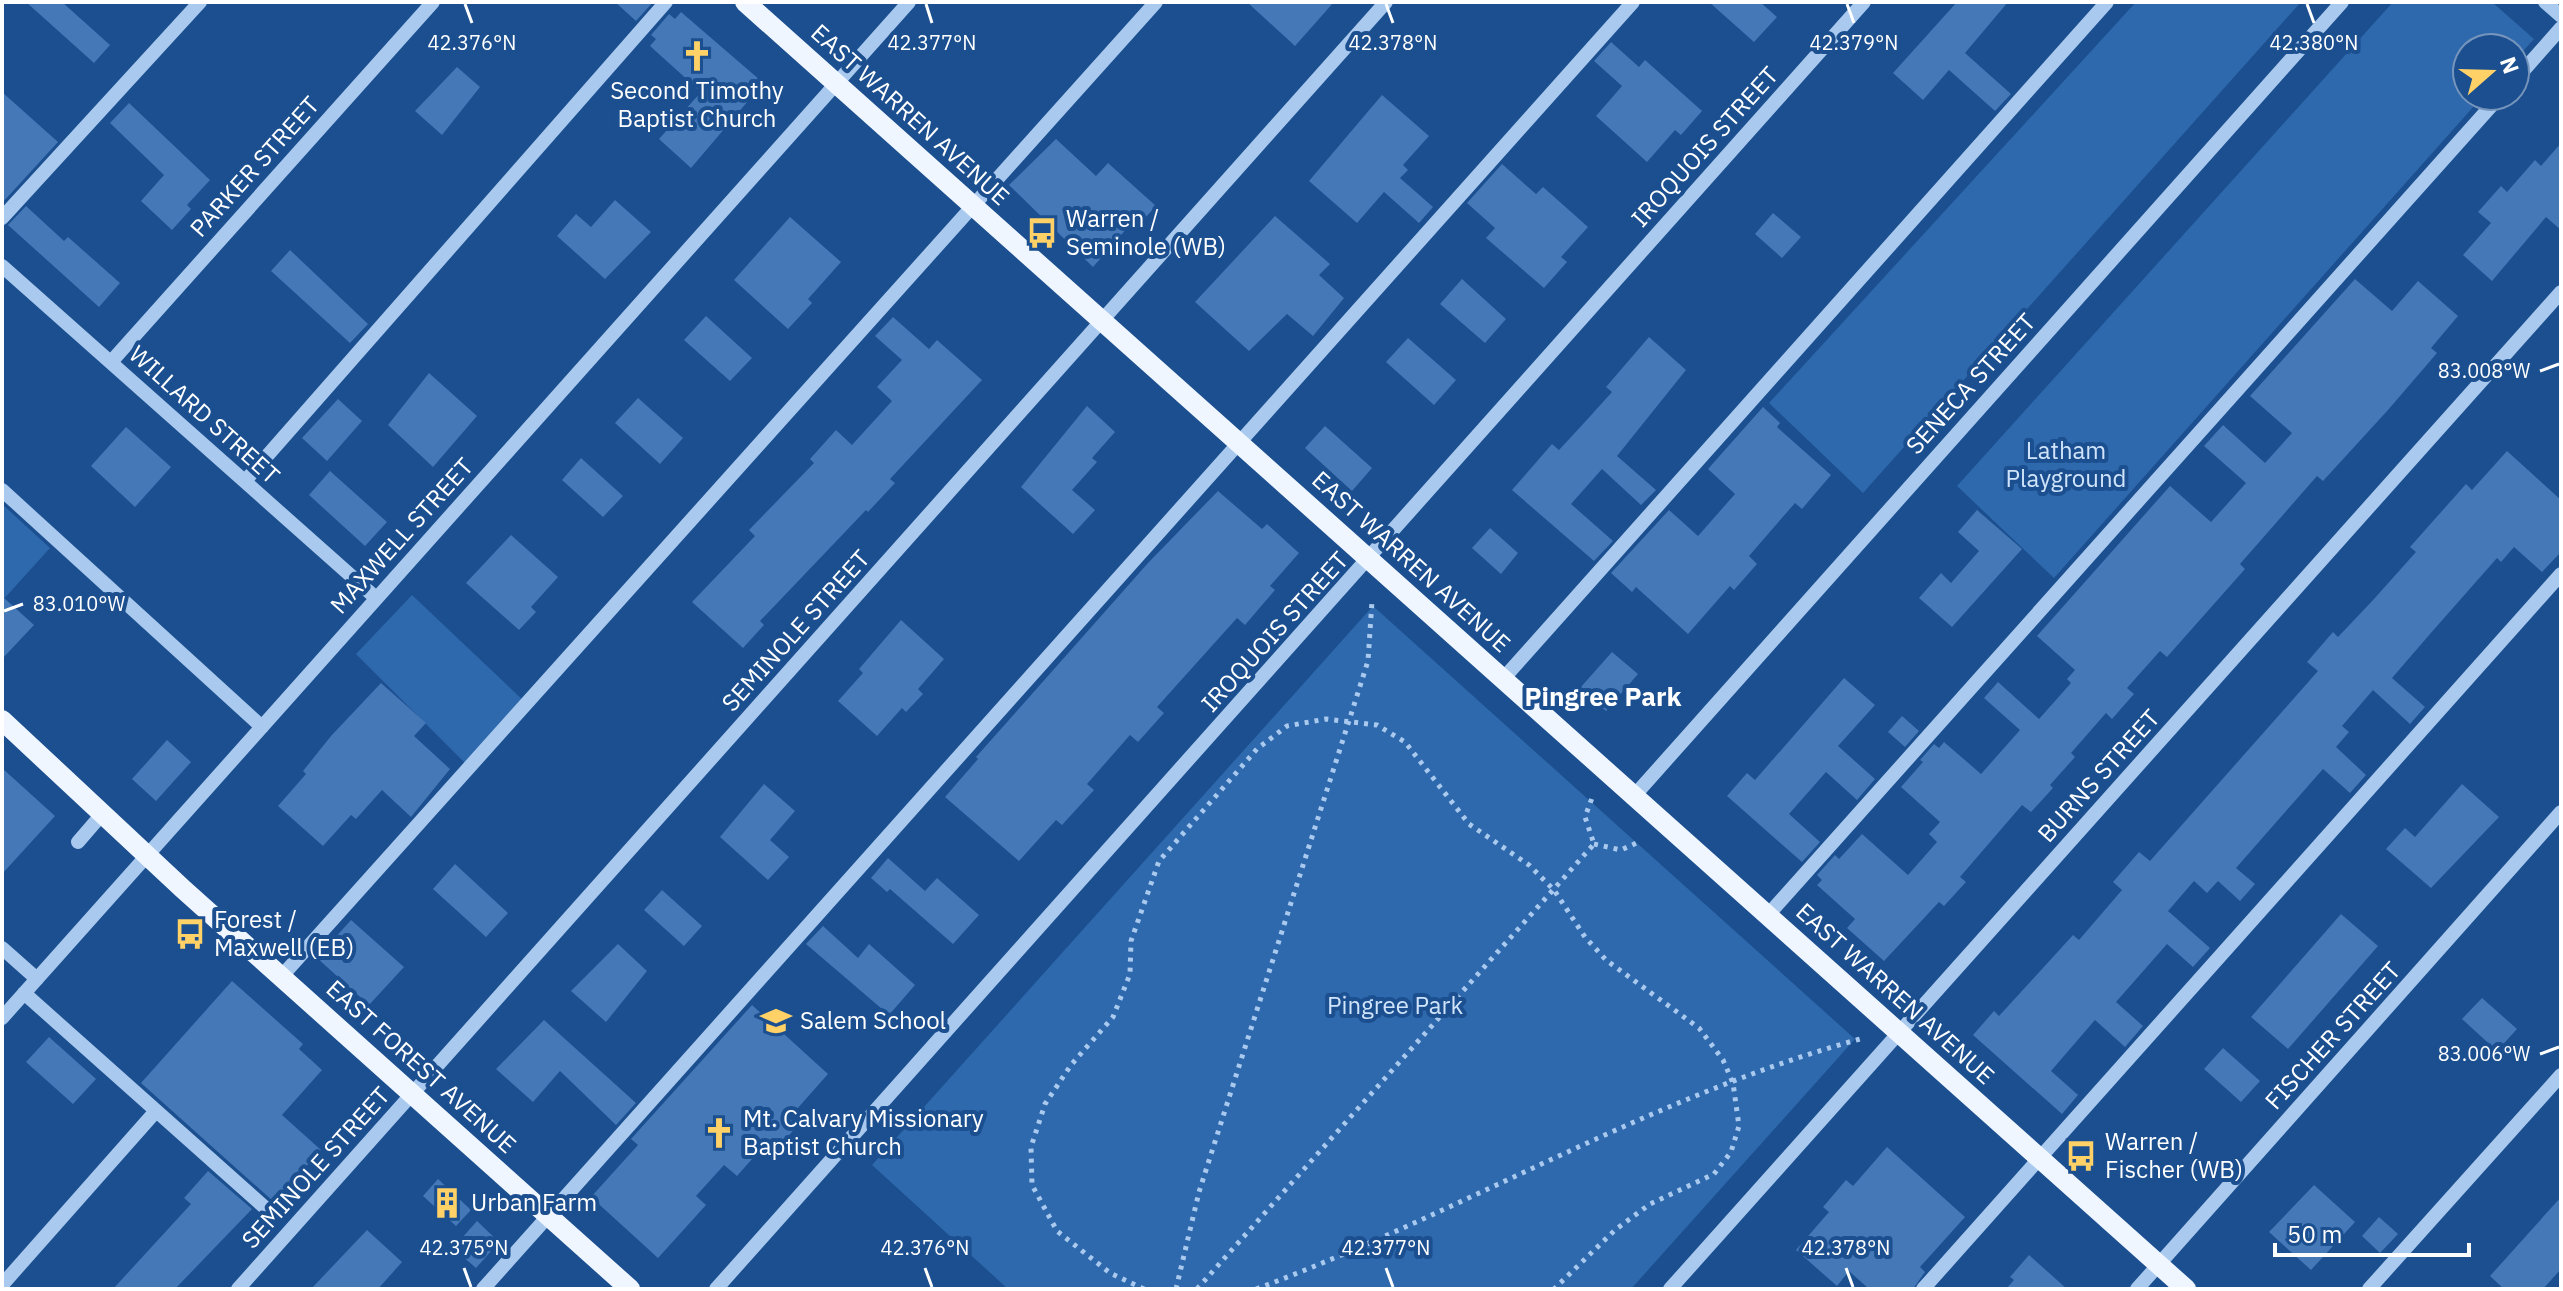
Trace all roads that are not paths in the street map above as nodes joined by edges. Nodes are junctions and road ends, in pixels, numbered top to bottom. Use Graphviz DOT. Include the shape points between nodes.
graph roads {
  1 [pos="200,2"];
  2 [pos="433,2"];
  3 [pos="666,2"];
  4 [pos="745,2"];
  5 [pos="909,2"];
  6 [pos="1156,2"];
  7 [pos="1386,2"];
  8 [pos="1633,2"];
  9 [pos="1864,2"];
  10 [pos="2107,2"];
  11 [pos="2342,2"];
  12 [pos="2545,2"];
  13 [pos="2561,16"];
  14 [pos="2561,28"];
  15 [pos="2531,62"];
  16 [pos="836,84"];
  17 [pos="2486,112"];
  18 [pos="972,205"];
  19 [pos="2,218"];
  20 [pos="2,266"];
  21 [pos="2561,292"];
  22 [pos="1102,321"];
  23 [pos="111,362"];
  24 [pos="1238,442"];
  25 [pos="245,481"];
  26 [pos="2,490"];
  27 [pos="1369,559"];
  28 [pos="2561,574"];
  29 [pos="376,598"];
  30 [pos="1503,679"];
  31 [pos="2,720"];
  32 [pos="262,727"];
  33 [pos="1634,796"];
  34 [pos="2561,812"];
  35 [pos="103,813"];
  36 [pos="78,842"];
  37 [pos="148,854"];
  38 [pos="1768,915"];
  39 [pos="2,948"];
  40 [pos="281,977"];
  41 [pos="37,979"];
  42 [pos="24,993"];
  43 [pos="2,1018"];
  44 [pos="1899,1032"];
  45 [pos="2561,1075"];
  46 [pos="412,1094"];
  47 [pos="156,1111"];
  48 [pos="2040,1159"];
  49 [pos="271,1213"];
  50 [pos="548,1215"];
  51 [pos="2159,1265"];
  52 [pos="2,1285"];
  53 [pos="238,1289"];
  54 [pos="483,1289"];
  55 [pos="630,1289"];
  56 [pos="716,1289"];
  57 [pos="1670,1289"];
  58 [pos="1923,1289"];
  59 [pos="2137,1289"];
  60 [pos="2186,1289"];
  61 [pos="2369,1289"];
  1 -- 19 [label="street"];
  2 -- 23 [label="street, PARKER STREET"];
  3 -- 25 [label="street"];
  4 -- 16 [label="main road, EAST WARREN AVENUE"];
  5 -- 16 [label="street, MAXWELL STREET"];
  6 -- 18 [label="street"];
  7 -- 22 [label="street, SEMINOLE STREET"];
  8 -- 24 [label="street"];
  9 -- 27 [label="street, IROQUOIS STREET"];
  10 -- 30 [label="street"];
  11 -- 33 [label="street, SENECA STREET"];
  12 -- 13 [label="street"];
  14 -- 15 [label="street"];
  16 -- 18 [label="main road, EAST WARREN AVENUE"];
  16 -- 29 [label="street, MAXWELL STREET"];
  17 -- 38 [label="street"];
  18 -- 22 [label="main road, EAST WARREN AVENUE"];
  18 -- 40 [label="street"];
  20 -- 23 [label="street, WILLARD STREET"];
  21 -- 44 [label="street, BURNS STREET"];
  22 -- 24 [label="main road, EAST WARREN AVENUE"];
  22 -- 46 [label="street, SEMINOLE STREET"];
  23 -- 25 [label="street, WILLARD STREET"];
  24 -- 27 [label="main road, EAST WARREN AVENUE"];
  24 -- 50 [label="street"];
  25 -- 29 [label="street, WILLARD STREET"];
  26 -- 32 [label="street"];
  27 -- 30 [label="main road, EAST WARREN AVENUE"];
  27 -- 56 [label="street, IROQUOIS STREET"];
  28 -- 48 [label="street"];
  29 -- 32 [label="street, MAXWELL STREET"];
  30 -- 33 [label="main road, EAST WARREN AVENUE"];
  31 -- 35 [label="main road, EAST FOREST AVENUE"];
  32 -- 37 [label="street, MAXWELL STREET"];
  33 -- 38 [label="main road, EAST WARREN AVENUE"];
  34 -- 51 [label="street, FISCHER STREET"];
  35 -- 36 [label="street"];
  35 -- 37 [label="main road, EAST FOREST AVENUE"];
  37 -- 40 [label="main road, EAST FOREST AVENUE"];
  37 -- 41 [label="street, MAXWELL STREET"];
  38 -- 44 [label="main road, EAST WARREN AVENUE"];
  39 -- 41 [label="street"];
  40 -- 46 [label="main road, EAST FOREST AVENUE"];
  41 -- 42 [label="street, MAXWELL STREET"];
  42 -- 43 [label="street, MAXWELL STREET"];
  42 -- 47 [label="street"];
  44 -- 48 [label="main road, EAST WARREN AVENUE"];
  44 -- 57 [label="street, BURNS STREET"];
  45 -- 61 [label="street"];
  46 -- 50 [label="main road, EAST FOREST AVENUE"];
  46 -- 53 [label="street, SEMINOLE STREET"];
  47 -- 49 [label="street"];
  47 -- 52 [label="street"];
  48 -- 51 [label="main road, EAST WARREN AVENUE"];
  48 -- 58 [label="street"];
  50 -- 54 [label="street"];
  50 -- 55 [label="main road, EAST FOREST AVENUE"];
  51 -- 59 [label="street, FISCHER STREET"];
  51 -- 60 [label="main road, EAST WARREN AVENUE"];
}
